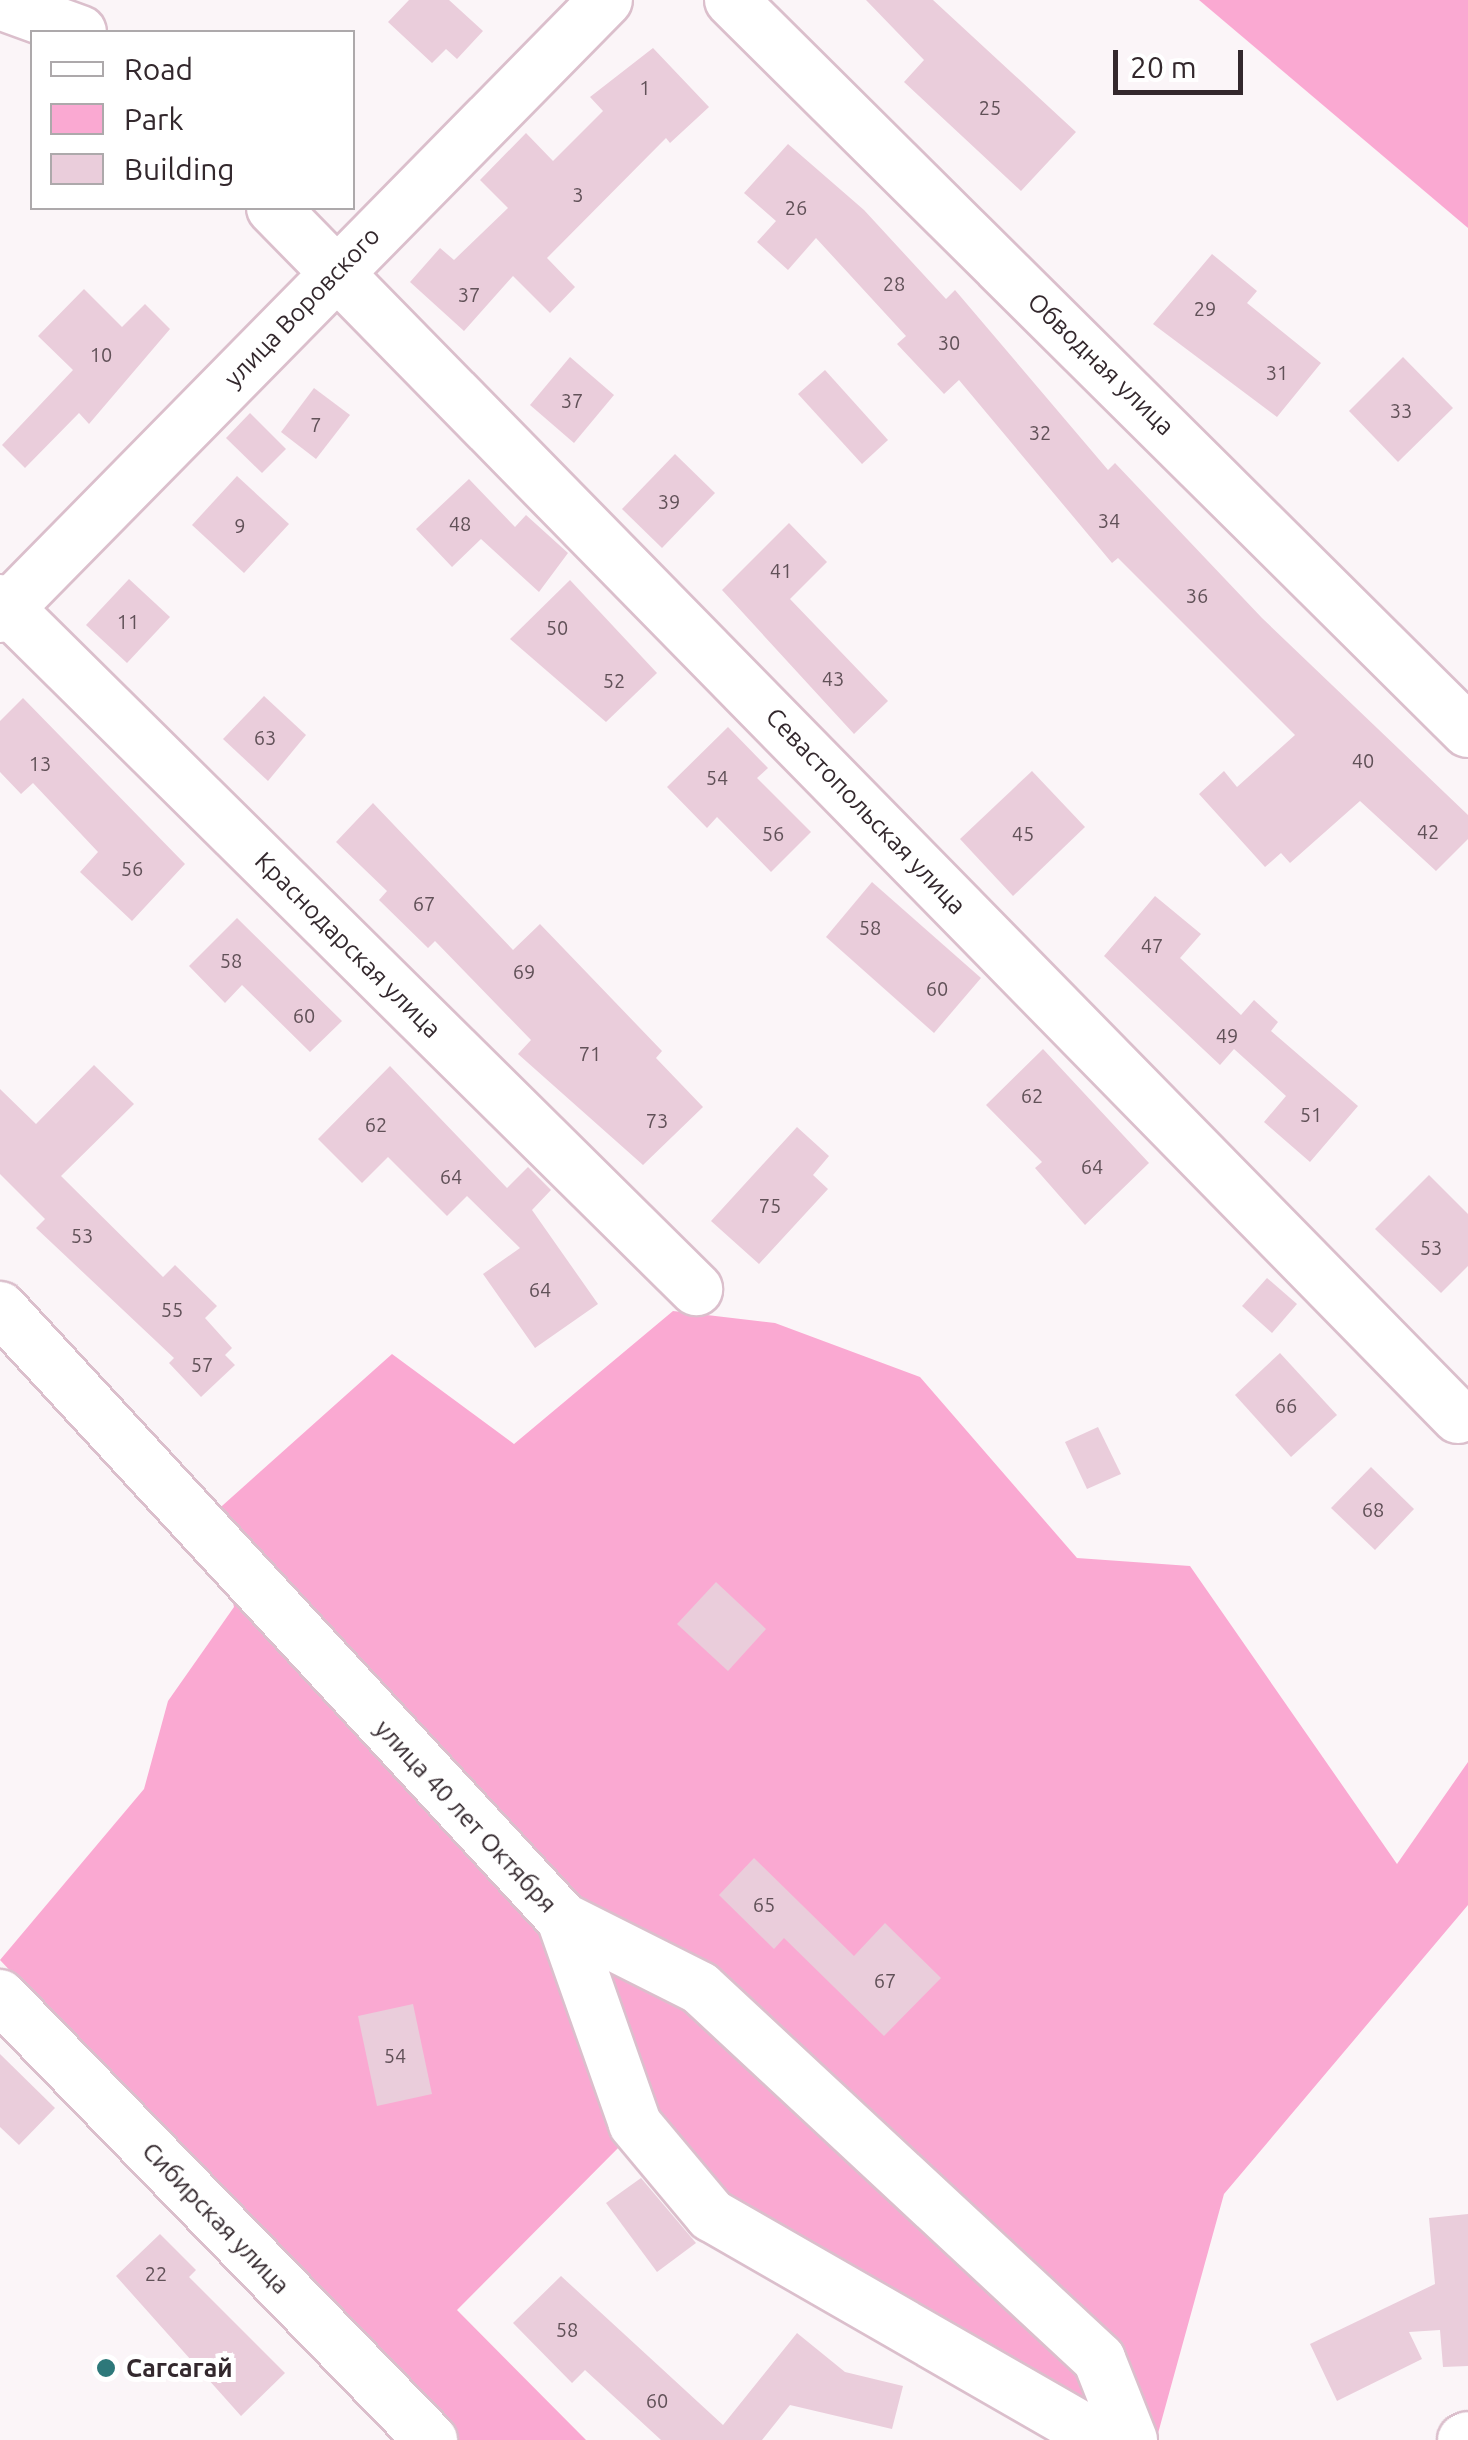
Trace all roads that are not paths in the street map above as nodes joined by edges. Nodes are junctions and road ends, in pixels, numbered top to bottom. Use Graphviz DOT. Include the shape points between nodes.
graph roads {
  1 [pos="606,0"];
  2 [pos="731,0"];
  3 [pos="0,3"];
  4 [pos="74,30"];
  5 [pos="275,210"];
  6 [pos="337,270"];
  7 [pos="2,608"];
  8 [pos="1468,731"];
  9 [pos="696,1288"];
  10 [pos="0,1308"];
  11 [pos="1458,1417"];
  12 [pos="562,1919"];
  13 [pos="0,1996"];
  14 [pos="431,2440"];
  15 [pos="1102,2440"];
  16 [pos="1131,2440"];
  1 -- 6 [label="street, улица Воровского"];
  2 -- 8 [label="street, Обводная улица"];
  3 -- 4 [label="street"];
  5 -- 6 [label="street, Севастопольская улица"];
  6 -- 7 [label="street, улица Воровского"];
  6 -- 11 [label="street, Севастопольская улица"];
  7 -- 9 [label="street, Краснодарская улица"];
  10 -- 12 [label="street, улица 40 лет Октября"];
  12 -- 15 [label="street, улица 40 лет Октября" via="634,2124 711,2215"];
  12 -- 16 [label="street" via="700,1988 1099,2359"];
  13 -- 14 [label="street, Сибирская улица"];
}
